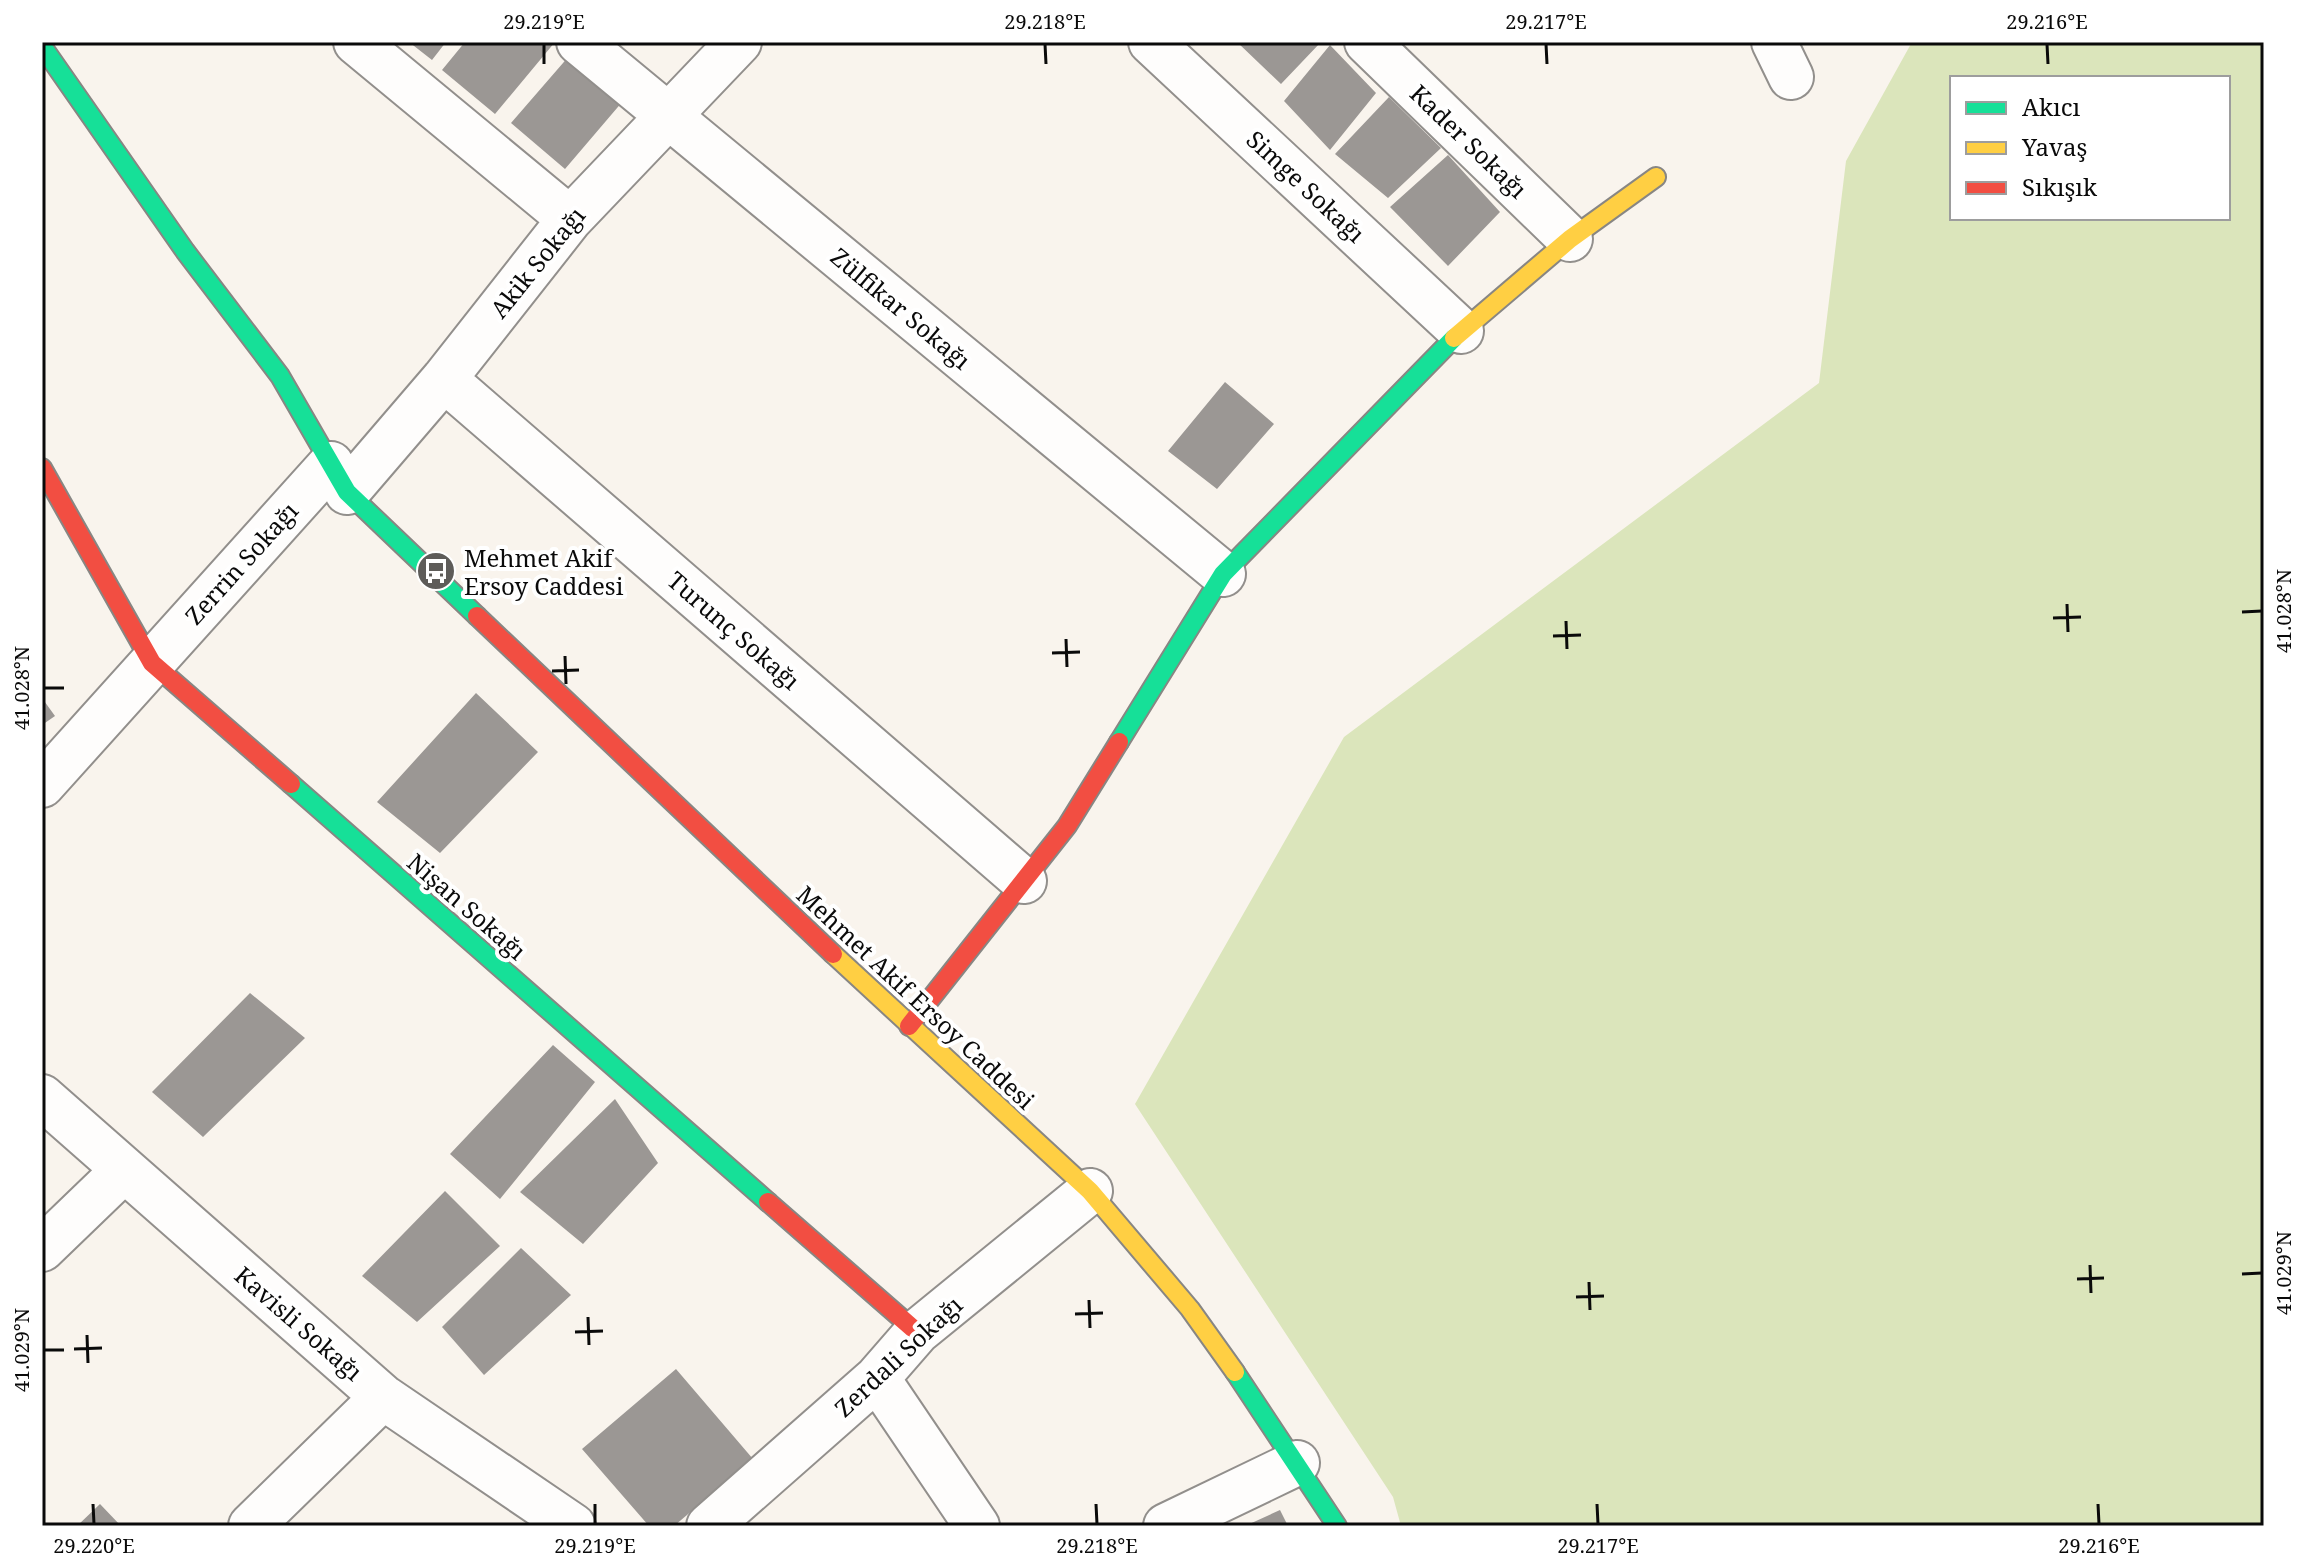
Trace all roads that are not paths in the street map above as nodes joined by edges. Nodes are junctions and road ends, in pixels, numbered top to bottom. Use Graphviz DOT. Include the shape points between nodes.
graph roads {
  1 [pos="356,42"];
  2 [pos="579,42"];
  3 [pos="739,42"];
  4 [pos="1151,42"];
  5 [pos="1367,42"];
  6 [pos="42,46"];
  7 [pos="669,116"];
  8 [pos="1656,177"];
  9 [pos="570,219"];
  10 [pos="1570,239"];
  11 [pos="1461,331"];
  12 [pos="444,379"];
  13 [pos="42,468"];
  14 [pos="339,478"];
  15 [pos="1223,574"];
  16 [pos="152,663"];
  17 [pos="42,785"];
  18 [pos="1024,881"];
  19 [pos="909,1026"];
  20 [pos="42,1097"];
  21 [pos="124,1170"];
  22 [pos="1090,1191"];
  23 [pos="42,1249"];
  24 [pos="917,1332"];
  25 [pos="877,1378"];
  26 [pos="383,1397"];
  27 [pos="1297,1463"];
  28 [pos="251,1526"];
  29 [pos="573,1526"];
  30 [pos="709,1526"];
  31 [pos="977,1526"];
  32 [pos="1166,1526"];
  33 [pos="1337,1526"];
  1 -- 9 [label="street"];
  2 -- 7 [label="street, Zülfikar Sokağı"];
  3 -- 7 [label="street, Akik Sokağı"];
  4 -- 11 [label="street, Simge Sokağı"];
  5 -- 10 [label="street, Kader Sokağı"];
  6 -- 14 [label="street, Mehmet Akif Ersoy Caddesi" via="280,376"];
  7 -- 9 [label="street, Akik Sokağı"];
  7 -- 15 [label="street, Zülfikar Sokağı"];
  8 -- 10 [label="street"];
  9 -- 12 [label="street, Akik Sokağı"];
  10 -- 11 [label="street"];
  11 -- 15 [label="street"];
  12 -- 14 [label="street, Akik Sokağı"];
  12 -- 18 [label="street, Turunç Sokağı"];
  13 -- 16 [label="street, Nişan Sokağı"];
  14 -- 16 [label="street, Zerrin Sokağı"];
  14 -- 19 [label="street, Mehmet Akif Ersoy Caddesi"];
  15 -- 18 [label="street" via="1067,826"];
  16 -- 17 [label="street, Zerrin Sokağı"];
  16 -- 24 [label="street, Nişan Sokağı"];
  18 -- 19 [label="street"];
  19 -- 22 [label="street, Mehmet Akif Ersoy Caddesi"];
  20 -- 21 [label="street, Kavisli Sokağı"];
  21 -- 23 [label="street"];
  21 -- 26 [label="street, Kavisli Sokağı"];
  22 -- 24 [label="street, Zerdali Sokağı"];
  22 -- 27 [label="street, Mehmet Akif Ersoy Caddesi" via="1190,1309"];
  24 -- 25 [label="street, Zerdali Sokağı"];
  25 -- 30 [label="street, Zerdali Sokağı"];
  25 -- 31 [label="street"];
  26 -- 28 [label="street"];
  26 -- 29 [label="street, Kavisli Sokağı"];
  27 -- 32 [label="street"];
  27 -- 33 [label="street, Mehmet Akif Ersoy Caddesi"];
}
